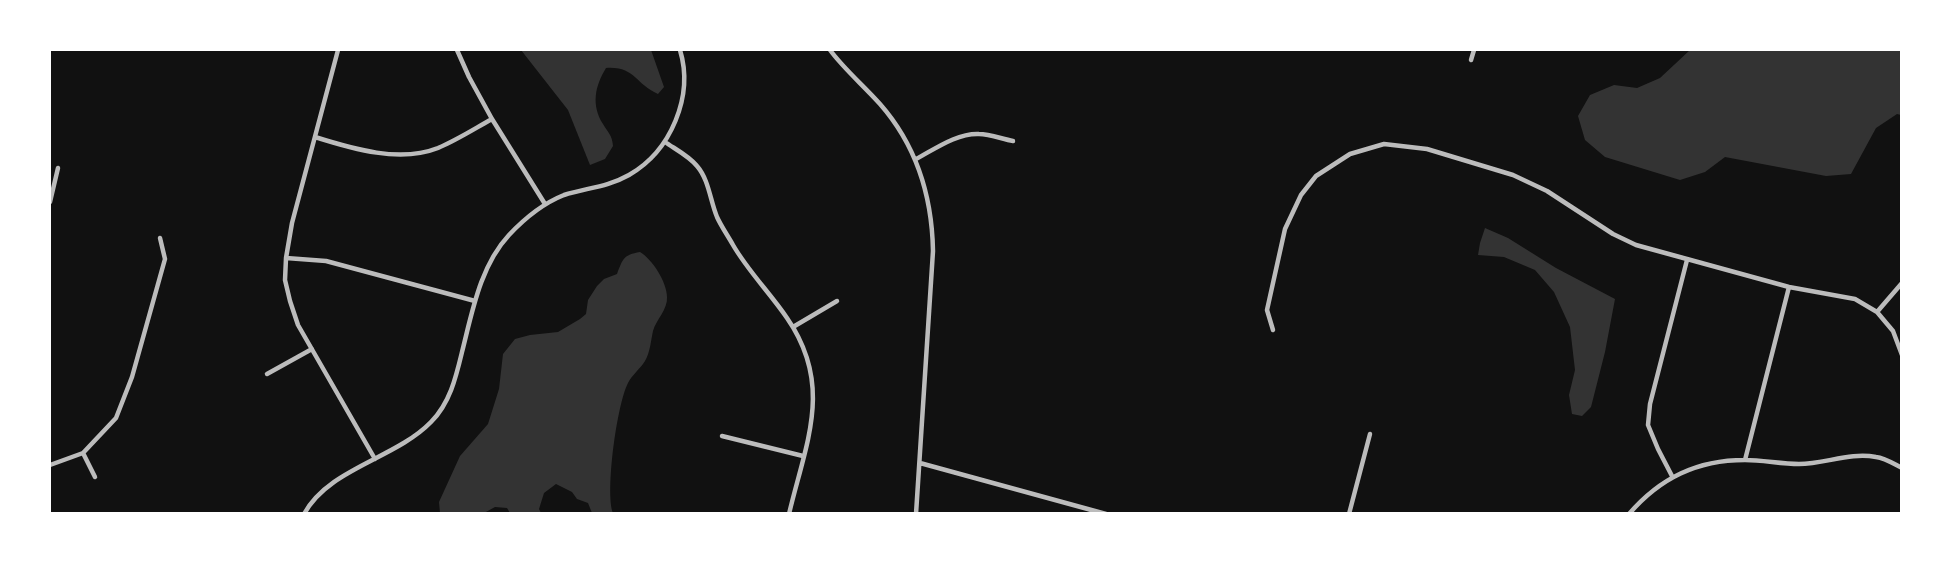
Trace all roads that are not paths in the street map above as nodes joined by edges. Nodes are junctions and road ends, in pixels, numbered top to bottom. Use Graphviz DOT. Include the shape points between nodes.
graph roads {
  1 [pos="338,50"];
  2 [pos="457,50"];
  3 [pos="680,50"];
  4 [pos="830,50"];
  5 [pos="1474,50"];
  6 [pos="1471,60"];
  7 [pos="492,119"];
  8 [pos="315,137"];
  9 [pos="1013,141"];
  10 [pos="665,142"];
  11 [pos="916,159"];
  12 [pos="58,168"];
  13 [pos="50,202"];
  14 [pos="545,204"];
  15 [pos="160,238"];
  16 [pos="286,258"];
  17 [pos="1687,260"];
  18 [pos="1902,283"];
  19 [pos="1789,287"];
  20 [pos="476,301"];
  21 [pos="837,301"];
  22 [pos="1877,312"];
  23 [pos="793,327"];
  24 [pos="1273,330"];
  25 [pos="312,350"];
  26 [pos="1902,355"];
  27 [pos="267,374"];
  28 [pos="1370,434"];
  29 [pos="723,436"];
  30 [pos="83,453"];
  31 [pos="803,456"];
  32 [pos="375,459"];
  33 [pos="1745,460"];
  34 [pos="920,463"];
  35 [pos="50,465"];
  36 [pos="1902,468"];
  37 [pos="1672,476"];
  38 [pos="95,477"];
  39 [pos="303,513"];
  40 [pos="789,513"];
  41 [pos="916,513"];
  42 [pos="1106,513"];
  43 [pos="1349,513"];
  44 [pos="1629,513"];
  1 -- 8 [label="street"];
  2 -- 7 [label="street"];
  3 -- 10 [label="street" via="683,93"];
  4 -- 11 [label="street" via="899,128"];
  5 -- 6 [label="street"];
  7 -- 8 [label="street" via="438,148 404,155 363,150"];
  7 -- 14 [label="street"];
  8 -- 16 [label="street"];
  9 -- 11 [label="street" via="966,135"];
  10 -- 14 [label="street" via="628,175"];
  10 -- 23 [label="street" via="698,167 717,218 737,252"];
  11 -- 34 [label="street" via="928,201 933,240"];
  12 -- 13 [label="street"];
  14 -- 20 [label="street" via="509,235 496,253"];
  15 -- 30 [label="street" via="165,259 132,377 116,418"];
  16 -- 20 [label="street" via="326,261"];
  16 -- 25 [label="street" via="290,301"];
  17 -- 19 [label="street"];
  17 -- 24 [label="street" via="1613,234 1547,191 1513,175 1427,149 1384,144 1350,154 1316,176 1301,195 1285,229 1267,310"];
  17 -- 37 [label="street" via="1648,425"];
  18 -- 22 [label="street"];
  19 -- 22 [label="street" via="1855,299"];
  19 -- 33 [label="street"];
  20 -- 32 [label="street" via="447,400 410,441"];
  21 -- 23 [label="street"];
  22 -- 26 [label="street" via="1893,331"];
  23 -- 31 [label="street" via="807,355 813,379 811,428"];
  25 -- 27 [label="street"];
  25 -- 32 [label="street"];
  28 -- 43 [label="street"];
  29 -- 31 [label="street"];
  30 -- 35 [label="street"];
  30 -- 38 [label="street"];
  31 -- 40 [label="street"];
  32 -- 39 [label="street" via="326,487"];
  33 -- 36 [label="street" via="1801,464 1878,457"];
  33 -- 37 [label="street" via="1715,462"];
  34 -- 41 [label="street"];
  34 -- 42 [label="street"];
  37 -- 44 [label="street"];
}
